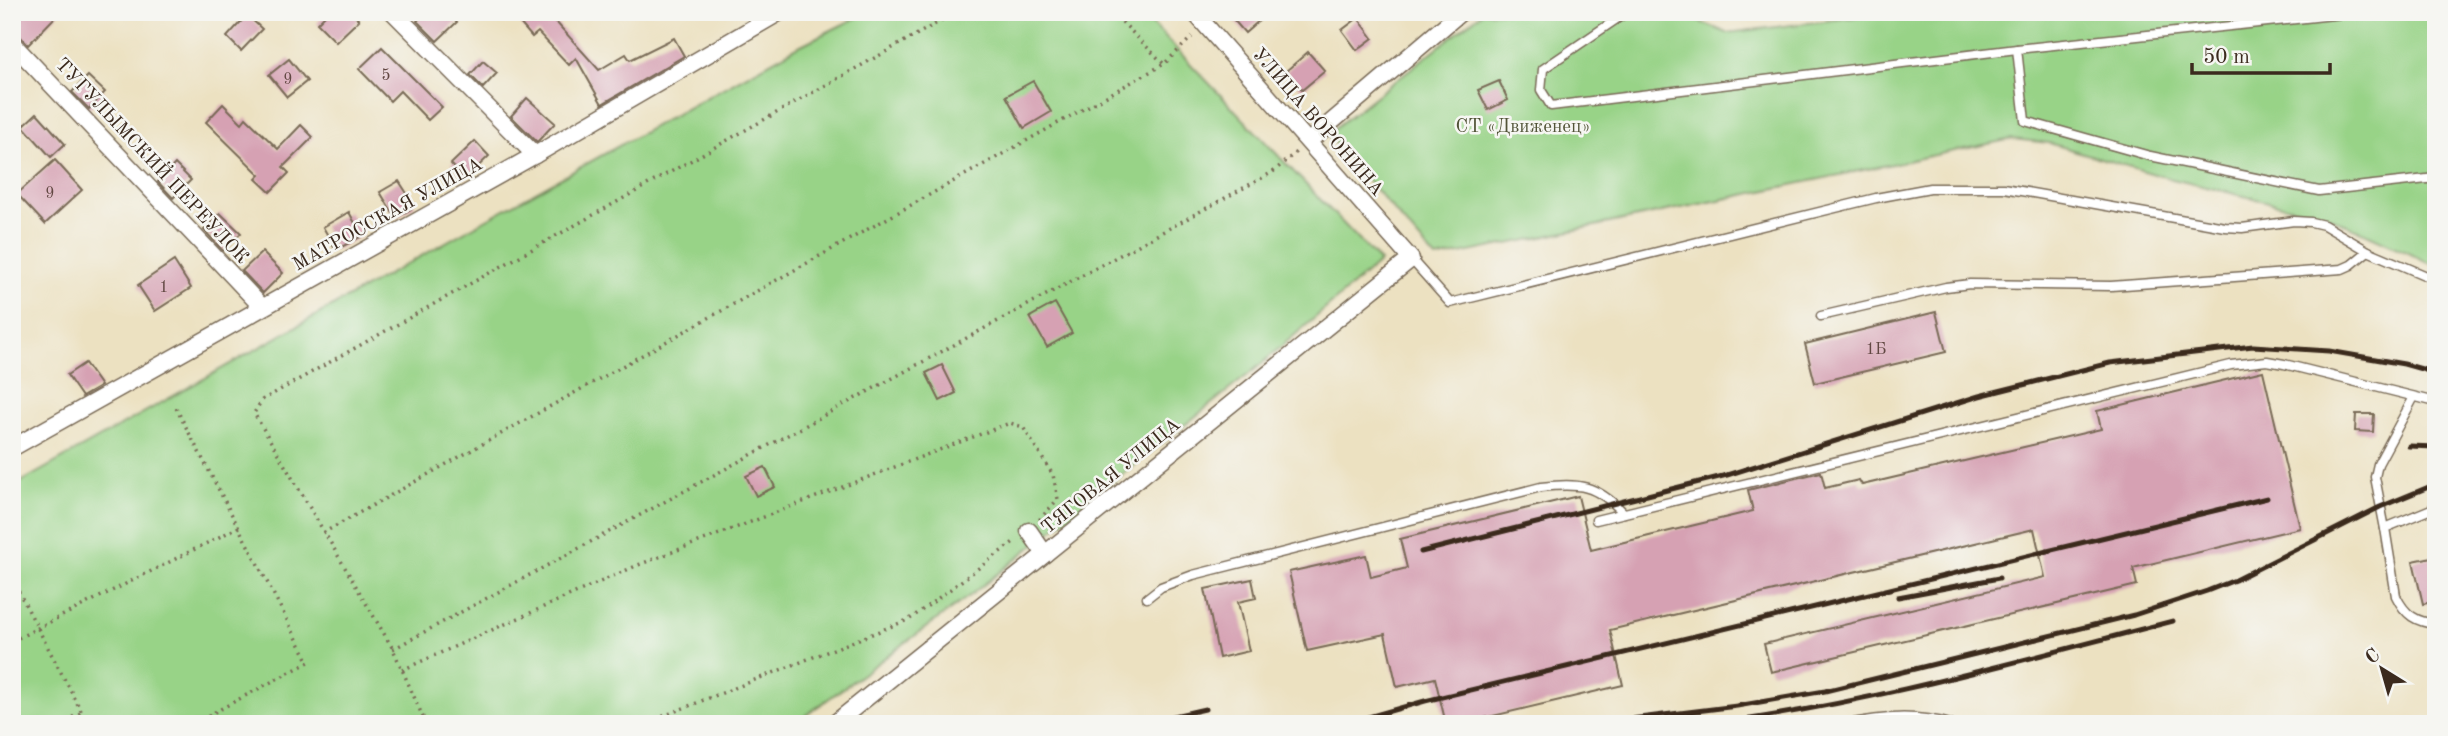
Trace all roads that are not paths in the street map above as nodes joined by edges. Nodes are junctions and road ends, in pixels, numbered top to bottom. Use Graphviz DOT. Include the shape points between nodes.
graph roads {
  1 [pos="393,12"];
  2 [pos="780,12"];
  3 [pos="1461,12"];
  4 [pos="1627,12"];
  5 [pos="2361,12"];
  6 [pos="1199,18"];
  7 [pos="12,43"];
  8 [pos="2017,49"];
  9 [pos="1309,141"];
  10 [pos="535,155"];
  11 [pos="2436,178"];
  12 [pos="2368,251"];
  13 [pos="1411,259"];
  14 [pos="2436,280"];
  15 [pos="262,307"];
  16 [pos="1821,316"];
  17 [pos="2414,397"];
  18 [pos="2436,402"];
  19 [pos="12,448"];
  20 [pos="2436,507"];
  21 [pos="1624,513"];
  22 [pos="1597,520"];
  23 [pos="2385,529"];
  24 [pos="1029,531"];
  25 [pos="1045,554"];
  26 [pos="1147,598"];
  27 [pos="2436,624"];
  28 [pos="834,724"];
  29 [pos="1848,724"];
  30 [pos="1950,724"];
  1 -- 10 [label="street"];
  2 -- 10 [label="street, МАТРОССКАЯ УЛИЦА"];
  3 -- 9 [label="street"];
  4 -- 8 [label="lane" via="1543,69 1541,90 1551,106"];
  5 -- 8 [label="lane"];
  6 -- 9 [label="street, УЛИЦА ВОРОНИНА"];
  7 -- 15 [label="street, ТУГУЛЫМСКИЙ ПЕРЕУЛОК"];
  8 -- 11 [label="lane" via="2025,121 2150,156 2319,191"];
  9 -- 13 [label="street, УЛИЦА ВОРОНИНА"];
  10 -- 15 [label="street, МАТРОССКАЯ УЛИЦА"];
  12 -- 13 [label="lane" via="2311,222 2225,227 2004,188 1974,187 1930,188 1876,198 1450,303"];
  12 -- 14 [label="lane"];
  12 -- 16 [label="lane" via="2342,269 2111,286 1970,284"];
  13 -- 25 [label="street, ТЯГОВАЯ УЛИЦА"];
  15 -- 19 [label="street, МАТРОССКАЯ УЛИЦА"];
  17 -- 18 [label="lane"];
  17 -- 21 [label="lane" via="2267,361 2231,365"];
  17 -- 23 [label="lane" via="2375,477"];
  20 -- 23 [label="lane"];
  21 -- 22 [label="lane"];
  21 -- 26 [label="lane" via="1587,486 1541,487 1193,575 1161,587"];
  23 -- 27 [label="lane" via="2401,607 2419,622"];
  24 -- 25 [label="street"];
  25 -- 28 [label="street, ТЯГОВАЯ УЛИЦА"];
  29 -- 30 [label="lane" via="1891,717"];
}
